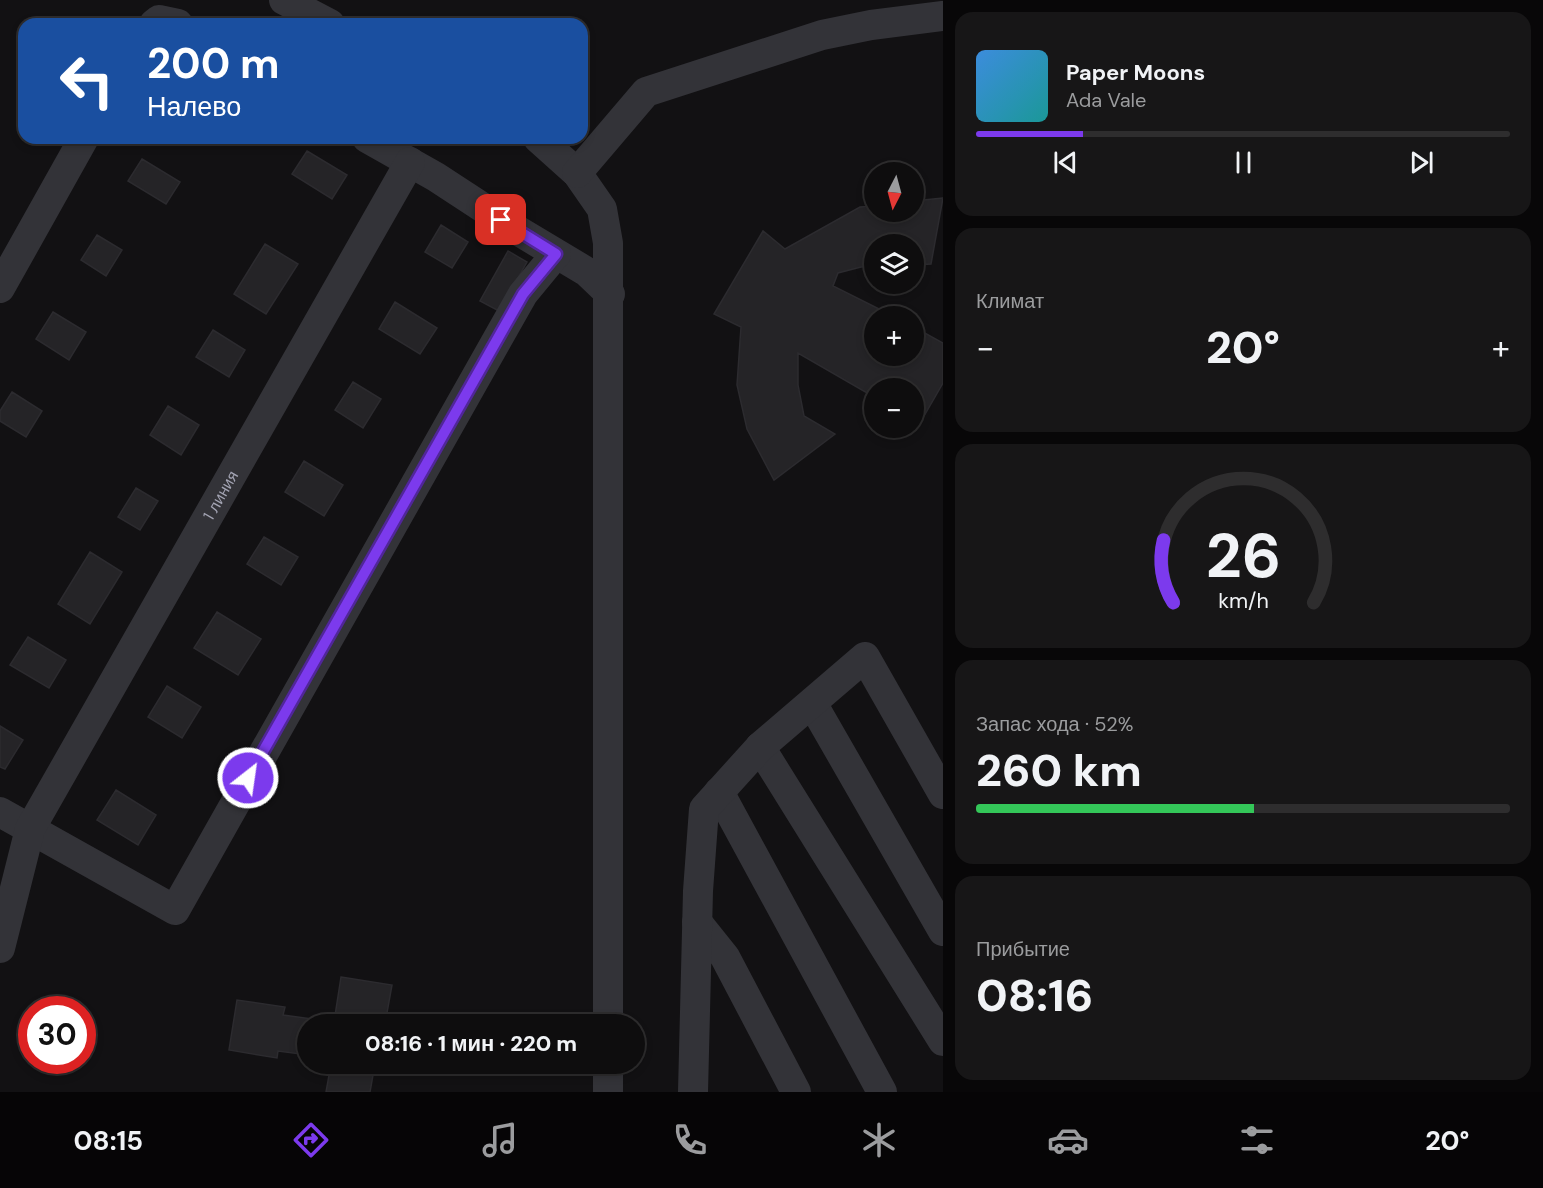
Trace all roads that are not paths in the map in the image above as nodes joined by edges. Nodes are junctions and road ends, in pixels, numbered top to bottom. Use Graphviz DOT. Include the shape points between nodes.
graph roads {
  1 [pos="284,0"];
  2 [pos="943,16"];
  3 [pos="318,18"];
  4 [pos="81,144"];
  5 [pos="378,144"];
  6 [pos="545,144"];
  7 [pos="410,162"];
  8 [pos="577,173"];
  9 [pos="556,254"];
  10 [pos="0,288"];
  11 [pos="610,294"];
  12 [pos="812,703"];
  13 [pos="760,747"];
  14 [pos="719,792"];
  15 [pos="943,794"];
  16 [pos="0,812"];
  17 [pos="30,829"];
  18 [pos="0,839"];
  19 [pos="697,922"];
  20 [pos="943,931"];
  21 [pos="0,948"];
  22 [pos="609,1014"];
  23 [pos="943,1041"];
  24 [pos="608,1074"];
  25 [pos="608,1092"];
  26 [pos="693,1092"];
  27 [pos="796,1092"];
  28 [pos="882,1092"];
  1 -- 3 [label="street"];
  2 -- 8 [label="street" via="822,35 646,92"];
  4 -- 10 [label="street"];
  5 -- 7 [label="street"];
  6 -- 8 [label="street"];
  7 -- 9 [label="street"];
  7 -- 17 [label="street, 1 линия"];
  8 -- 11 [label="street" via="602,209"];
  9 -- 11 [label="street" via="587,272"];
  9 -- 17 [label="street" via="523,294 175,910"];
  11 -- 22 [label="street"];
  12 -- 13 [label="street"];
  12 -- 15 [label="street" via="865,657"];
  12 -- 20 [label="street"];
  13 -- 14 [label="street"];
  13 -- 23 [label="street"];
  14 -- 19 [label="street" via="704,809"];
  14 -- 28 [label="street"];
  16 -- 17 [label="street"];
  17 -- 18 [label="street"];
  17 -- 21 [label="street, 1 линия"];
  19 -- 26 [label="street"];
  19 -- 27 [label="street" via="725,957"];
  24 -- 25 [label="street"];
}
